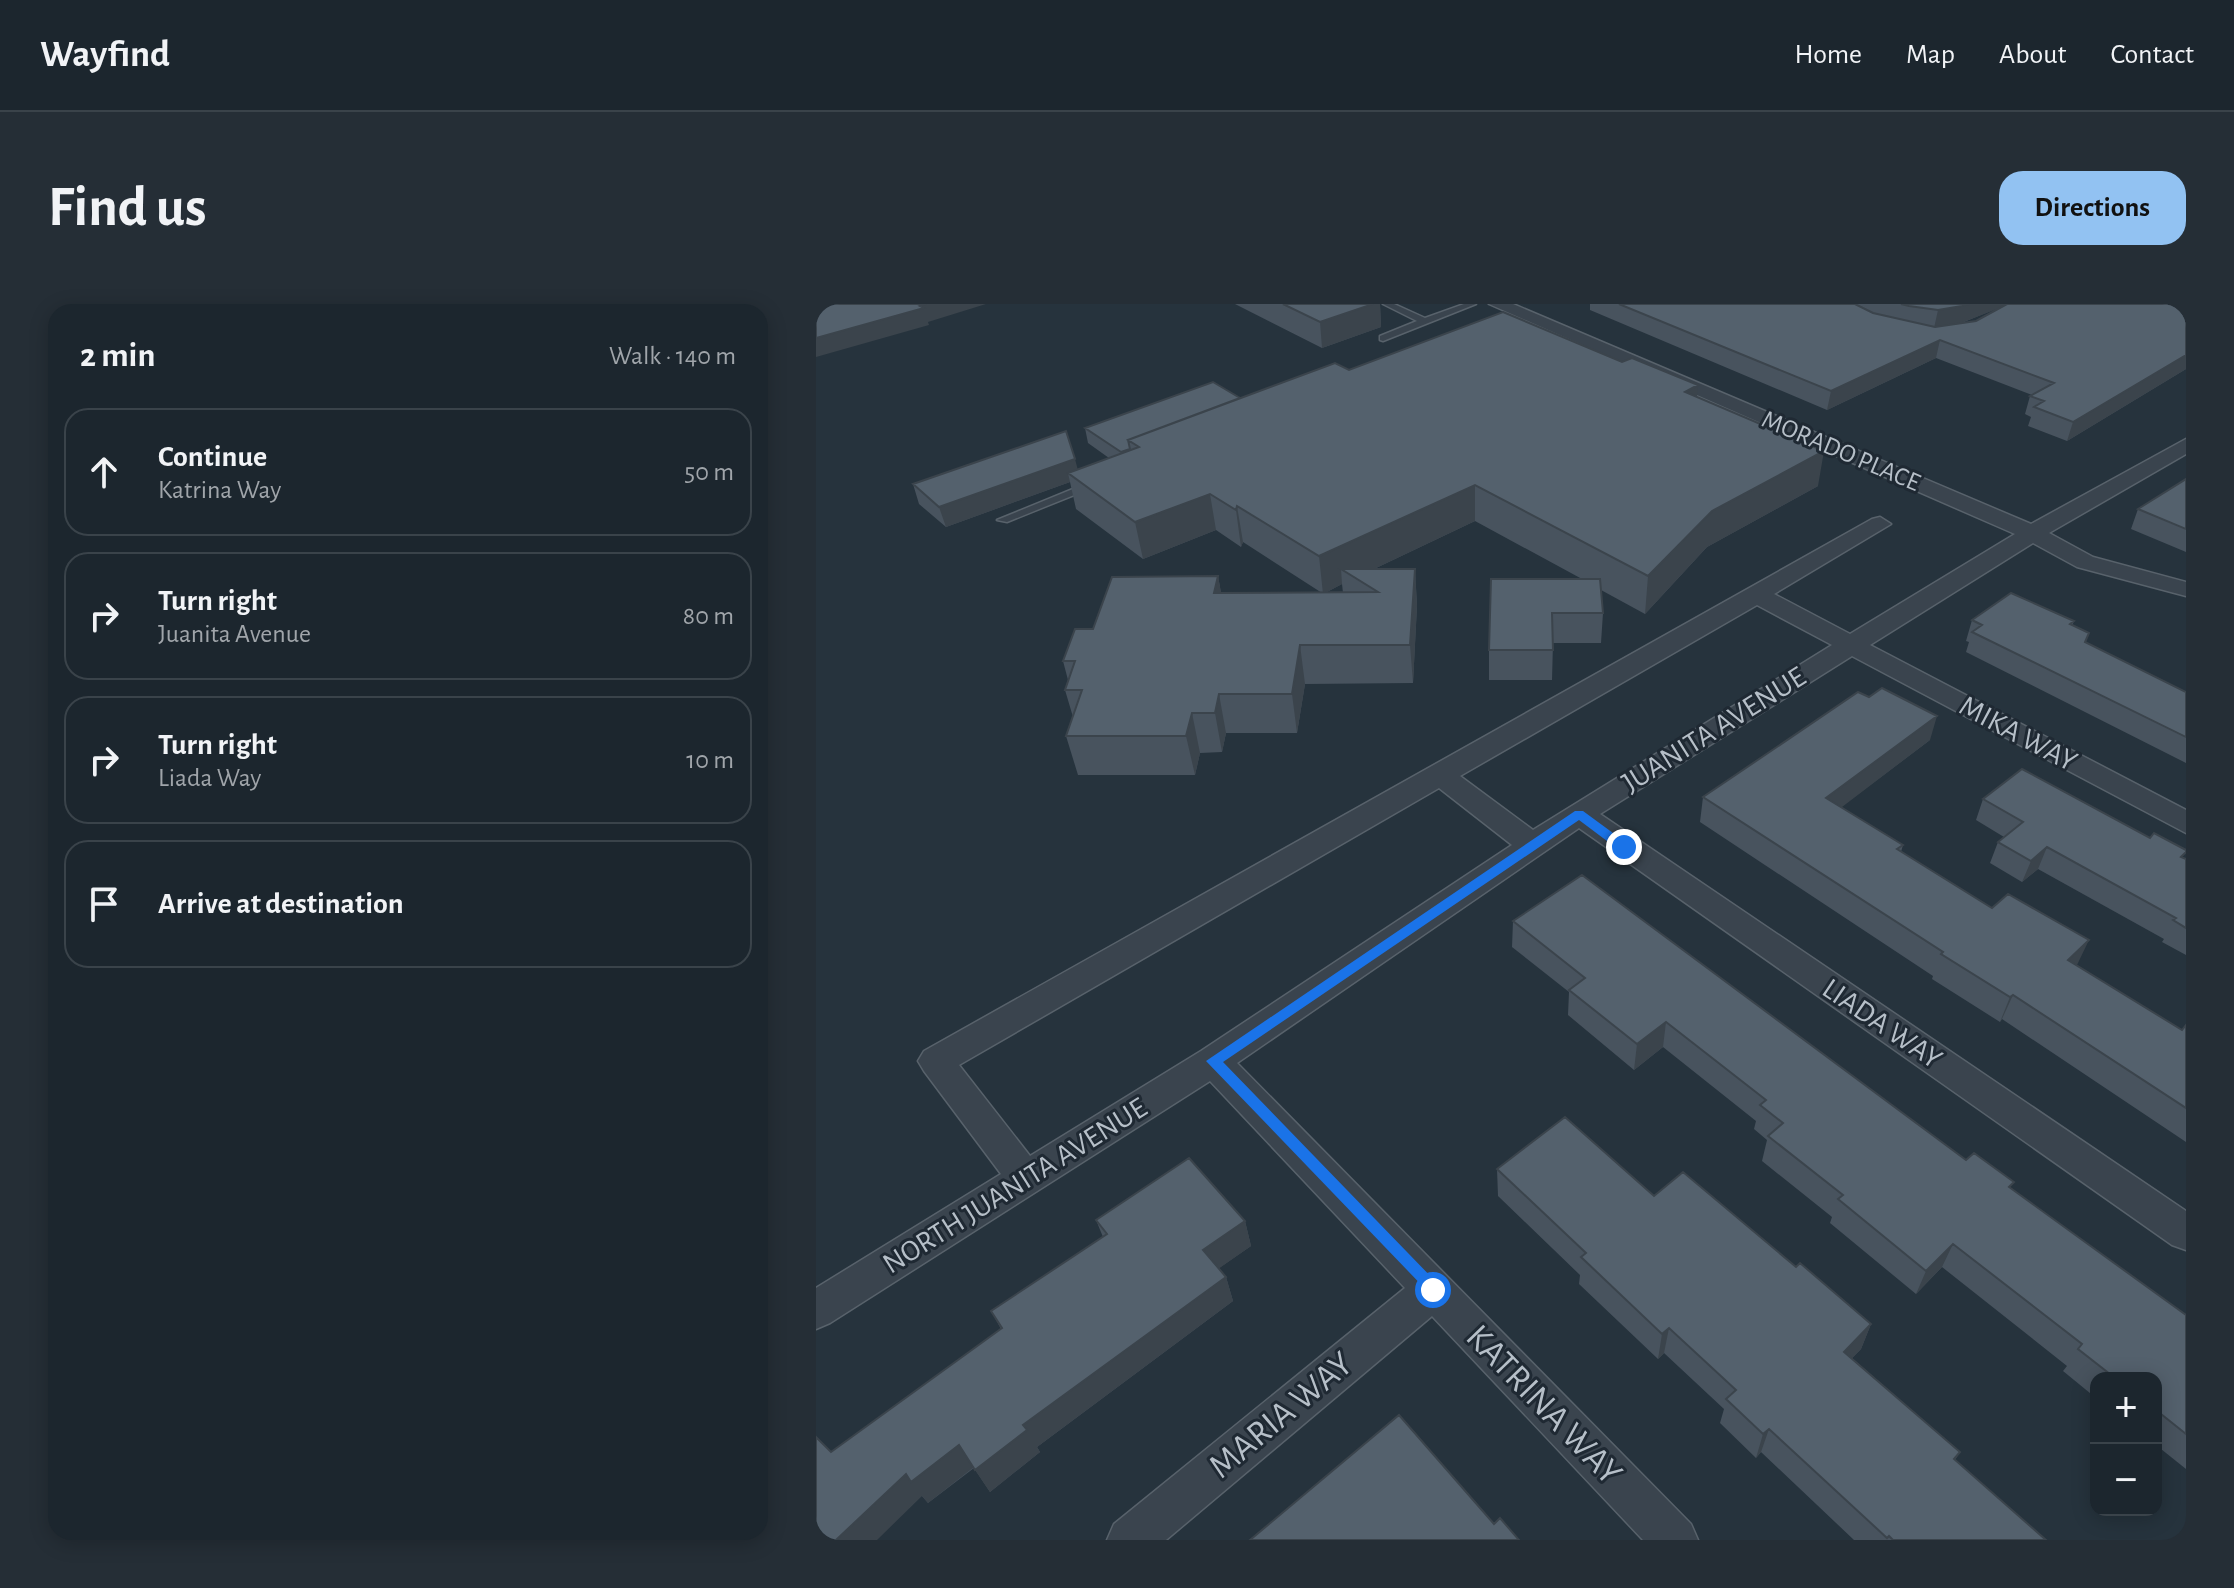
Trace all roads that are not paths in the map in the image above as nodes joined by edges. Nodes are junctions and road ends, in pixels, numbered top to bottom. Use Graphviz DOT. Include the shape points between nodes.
graph roads {
  1 [pos="1387,304"];
  2 [pos="1472,304"];
  3 [pos="1498,304"];
  4 [pos="1425,321"];
  5 [pos="1383,338"];
  6 [pos="2186,445"];
  7 [pos="1096,483"];
  8 [pos="1003,520"];
  9 [pos="1880,524"];
  10 [pos="2032,533"];
  11 [pos="2186,589"];
  12 [pos="1757,595"];
  13 [pos="1851,645"];
  14 [pos="1440,775"];
  15 [pos="1579,814"];
  16 [pos="2186,823"];
  17 [pos="1534,846"];
  18 [pos="1213,1061"];
  19 [pos="1027,1180"];
  20 [pos="2186,1233"];
  21 [pos="1433,1290"];
  22 [pos="816,1310"];
  23 [pos="1130,1540"];
  24 [pos="1675,1540"];
  1 -- 4 [label="lane"];
  2 -- 4 [label="lane"];
  3 -- 10 [label="street, MORADO PLACE" via="1519,321"];
  4 -- 5 [label="lane"];
  6 -- 10 [label="street, JUANITA AVENUE"];
  7 -- 8 [label="lane"];
  9 -- 12 [label="street"];
  10 -- 11 [label="street, MORADO PLACE" via="2085,562"];
  10 -- 13 [label="street, JUANITA AVENUE"];
  12 -- 13 [label="street, MIKA WAY"];
  12 -- 14 [label="street"];
  13 -- 15 [label="street, JUANITA AVENUE"];
  13 -- 16 [label="street, MIKA WAY"];
  14 -- 17 [label="street"];
  14 -- 19 [label="street" via="936,1061"];
  15 -- 17 [label="street, JUANITA AVENUE"];
  15 -- 20 [label="street, LIADA WAY"];
  17 -- 18 [label="street, JUANITA AVENUE"];
  18 -- 19 [label="street, NORTH JUANITA AVENUE"];
  18 -- 21 [label="street, KATRINA WAY"];
  19 -- 22 [label="street, NORTH JUANITA AVENUE"];
  21 -- 23 [label="street, MARIA WAY"];
  21 -- 24 [label="street, KATRINA WAY"];
}
